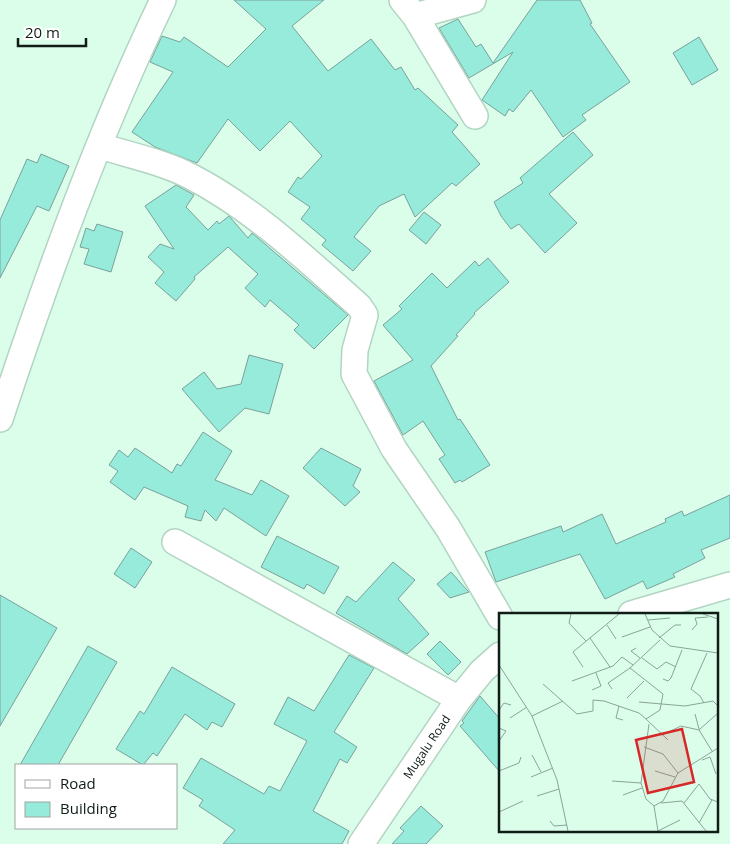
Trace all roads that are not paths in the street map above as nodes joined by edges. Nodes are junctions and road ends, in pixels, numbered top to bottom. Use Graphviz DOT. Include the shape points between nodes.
graph roads {
  1 [pos="163,0"];
  2 [pos="473,0"];
  3 [pos="408,8"];
  4 [pos="474,116"];
  5 [pos="100,146"];
  6 [pos="0,419"];
  7 [pos="175,542"];
  8 [pos="730,585"];
  9 [pos="634,613"];
  10 [pos="499,615"];
  11 [pos="499,656"];
  12 [pos="459,698"];
  13 [pos="361,844"];
  1 -- 5 [label="street" via="135,58"];
  2 -- 3 [label="street"];
  3 -- 4 [label="street"];
  5 -- 6 [label="street" via="46,281"];
  5 -- 10 [label="street" via="189,176 213,190 260,222 359,306 365,315 355,350 354,374 394,449 448,528"];
  7 -- 12 [label="street"];
  8 -- 9 [label="street"];
  11 -- 12 [label="street, Mugalu Road"];
  12 -- 13 [label="street, Mugalu Road"];
}
